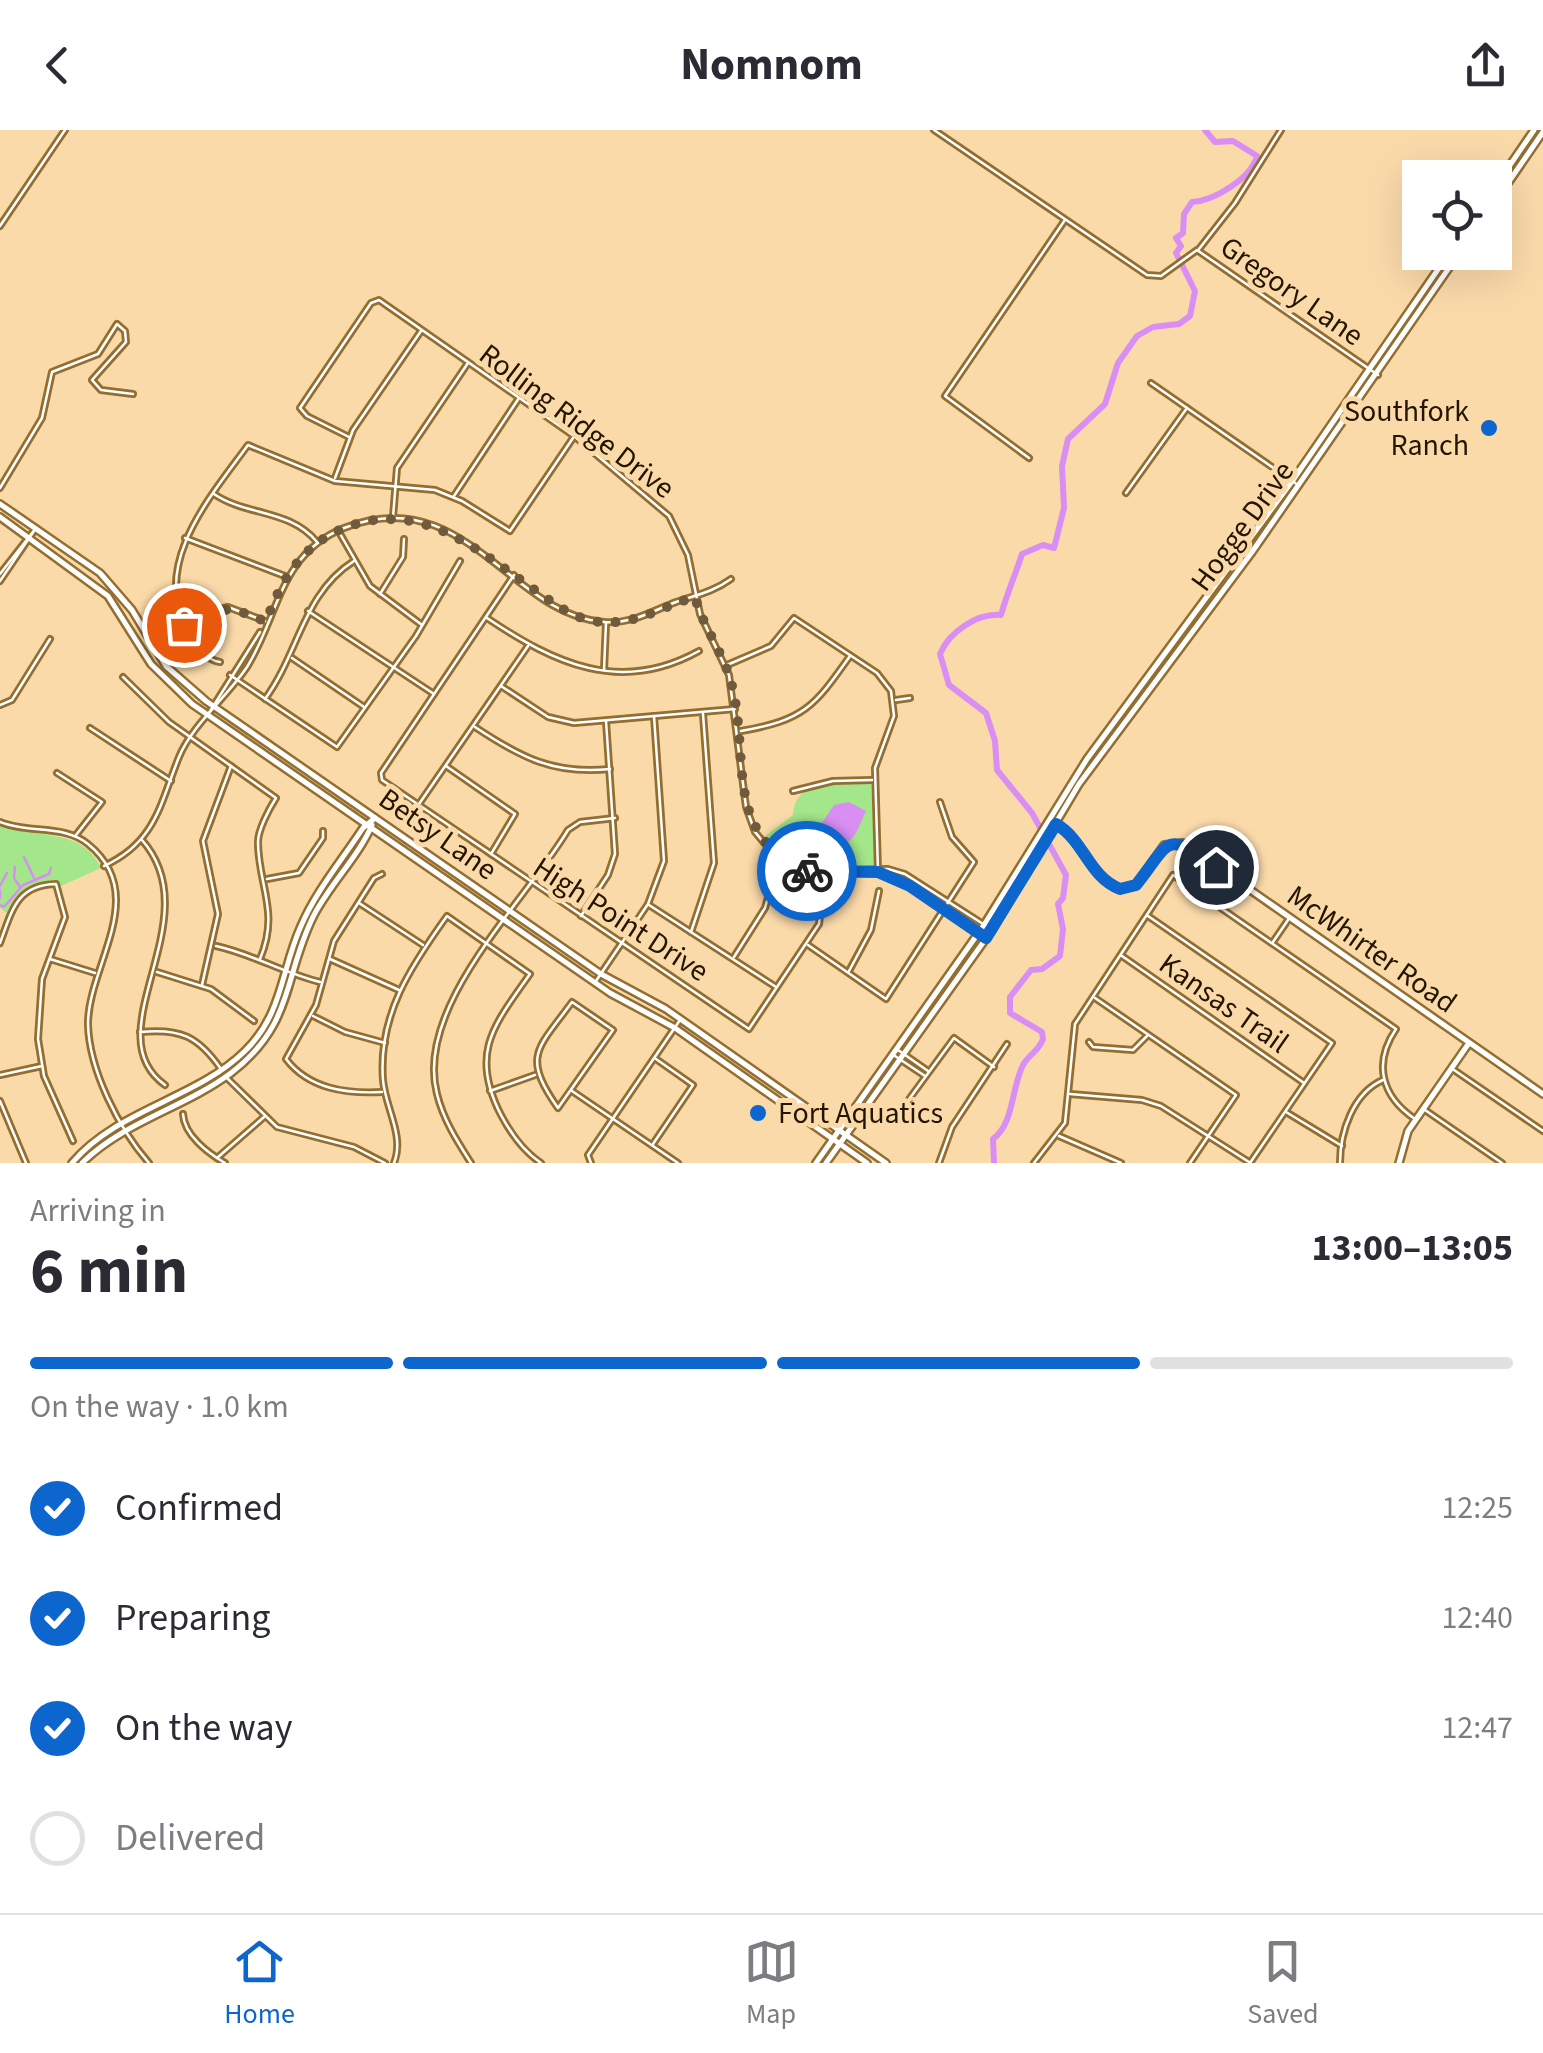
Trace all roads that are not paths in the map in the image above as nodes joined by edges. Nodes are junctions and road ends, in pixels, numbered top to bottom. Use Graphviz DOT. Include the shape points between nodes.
graph roads {
  1 [pos="66,130"];
  2 [pos="934,130"];
  3 [pos="1280,130"];
  4 [pos="1534,130"];
  5 [pos="1543,132"];
  6 [pos="1512,162"];
  7 [pos="1512,177"];
  8 [pos="1065,219"];
  9 [pos="0,226"];
  10 [pos="1197,250"];
  11 [pos="1438,270"];
  12 [pos="1448,270"];
  13 [pos="422,330"];
  14 [pos="469,362"];
  15 [pos="1372,370"];
  16 [pos="1378,375"];
  17 [pos="1151,383"];
  18 [pos="134,394"];
  19 [pos="519,398"];
  20 [pos="1188,407"];
  21 [pos="574,436"];
  22 [pos="349,437"];
  23 [pos="1029,458"];
  24 [pos="1293,480"];
  25 [pos="335,481"];
  26 [pos="392,485"];
  27 [pos="1300,486"];
  28 [pos="0,488"];
  29 [pos="1126,493"];
  30 [pos="214,494"];
  31 [pos="454,497"];
  32 [pos="0,504"];
  33 [pos="0,516"];
  34 [pos="393,518"];
  35 [pos="36,528"];
  36 [pos="338,530"];
  37 [pos="29,537"];
  38 [pos="185,538"];
  39 [pos="404,539"];
  40 [pos="318,543"];
  41 [pos="17,555"];
  42 [pos="460,560"];
  43 [pos="354,562"];
  44 [pos="1229,569"];
  45 [pos="0,574"];
  46 [pos="1236,574"];
  47 [pos="286,576"];
  48 [pos="514,576"];
  49 [pos="731,579"];
  50 [pos="0,581"];
  51 [pos="379,595"];
  52 [pos="695,597"];
  53 [pos="308,611"];
  54 [pos="486,617"];
  55 [pos="181,618"];
  56 [pos="266,622"];
  57 [pos="606,622"];
  58 [pos="423,626"];
  59 [pos="263,630"];
  60 [pos="50,639"];
  61 [pos="528,646"];
  62 [pos="699,652"];
  63 [pos="850,656"];
  64 [pos="291,658"];
  65 [pos="220,662"];
  66 [pos="726,665"];
  67 [pos="394,666"];
  68 [pos="604,671"];
  69 [pos="230,675"];
  70 [pos="1149,675"];
  71 [pos="123,677"];
  72 [pos="238,680"];
  73 [pos="1156,680"];
  74 [pos="501,686"];
  75 [pos="435,695"];
  76 [pos="910,698"];
  77 [pos="266,699"];
  78 [pos="894,700"];
  79 [pos="211,704"];
  80 [pos="0,705"];
  81 [pos="366,708"];
  82 [pos="736,708"];
  83 [pos="218,709"];
  84 [pos="703,712"];
  85 [pos="208,715"];
  86 [pos="654,716"];
  87 [pos="606,721"];
  88 [pos="474,726"];
  89 [pos="90,728"];
  90 [pos="739,731"];
  91 [pos="191,737"];
  92 [pos="232,765"];
  93 [pos="446,765"];
  94 [pos="610,769"];
  95 [pos="56,774"];
  96 [pos="874,780"];
  97 [pos="172,782"];
  98 [pos="794,792"];
  99 [pos="940,802"];
  100 [pos="418,805"];
  101 [pos="375,818"];
  102 [pos="615,818"];
  103 [pos="0,822"];
  104 [pos="1048,822"];
  105 [pos="1056,824"];
  106 [pos="369,826"];
  107 [pos="322,831"];
  108 [pos="76,836"];
  109 [pos="141,838"];
  110 [pos="490,856"];
  111 [pos="435,859"];
  112 [pos="104,866"];
  113 [pos="429,868"];
  114 [pos="878,872"];
  115 [pos="825,873"];
  116 [pos="382,874"];
  117 [pos="774,876"];
  118 [pos="266,880"];
  119 [pos="530,884"];
  120 [pos="880,891"];
  121 [pos="948,900"];
  122 [pos="358,902"];
  123 [pos="648,904"];
  124 [pos="942,909"];
  125 [pos="511,912"];
  126 [pos="1147,915"];
  127 [pos="580,917"];
  128 [pos="1288,918"];
  129 [pos="505,920"];
  130 [pos="984,925"];
  131 [pos="992,930"];
  132 [pos="691,932"];
  133 [pos="978,933"];
  134 [pos="986,938"];
  135 [pos="0,943"];
  136 [pos="1272,943"];
  137 [pos="808,945"];
  138 [pos="214,946"];
  139 [pos="488,946"];
  140 [pos="621,946"];
  141 [pos="425,947"];
  142 [pos="1120,956"];
  143 [pos="328,958"];
  144 [pos="734,958"];
  145 [pos="48,959"];
  146 [pos="260,959"];
  147 [pos="155,972"];
  148 [pos="848,972"];
  149 [pos="96,974"];
  150 [pos="601,974"];
  151 [pos="292,975"];
  152 [pos="323,982"];
  153 [pos="595,982"];
  154 [pos="202,985"];
  155 [pos="778,988"];
  156 [pos="399,990"];
  157 [pos="1093,997"];
  158 [pos="312,1016"];
  159 [pos="681,1019"];
  160 [pos="254,1021"];
  161 [pos="675,1028"];
  162 [pos="140,1032"];
  163 [pos="1148,1034"];
  164 [pos="1089,1042"];
  165 [pos="1468,1042"];
  166 [pos="385,1043"];
  167 [pos="1007,1044"];
  168 [pos="896,1052"];
  169 [pos="903,1057"];
  170 [pos="654,1058"];
  171 [pos="738,1060"];
  172 [pos="42,1066"];
  173 [pos="994,1067"];
  174 [pos="732,1068"];
  175 [pos="1452,1068"];
  176 [pos="930,1072"];
  177 [pos="223,1073"];
  178 [pos="0,1075"];
  179 [pos="536,1075"];
  180 [pos="926,1077"];
  181 [pos="1384,1080"];
  182 [pos="1304,1083"];
  183 [pos="165,1084"];
  184 [pos="571,1090"];
  185 [pos="489,1091"];
  186 [pos="385,1092"];
  187 [pos="1068,1094"];
  188 [pos="1543,1094"];
  189 [pos="790,1097"];
  190 [pos="0,1101"];
  191 [pos="783,1106"];
  192 [pos="1424,1109"];
  193 [pos="1285,1111"];
  194 [pos="183,1114"];
  195 [pos="265,1116"];
  196 [pos="612,1119"];
  197 [pos="1416,1120"];
  198 [pos="893,1122"];
  199 [pos="125,1125"];
  200 [pos="838,1131"];
  201 [pos="1543,1132"];
  202 [pos="1209,1134"];
  203 [pos="1056,1135"];
  204 [pos="845,1136"];
  205 [pos="73,1141"];
  206 [pos="835,1142"];
  207 [pos="652,1145"];
  208 [pos="1342,1146"];
  209 [pos="217,1158"];
  210 [pos="470,1161"];
  211 [pos="26,1163"];
  212 [pos="72,1163"];
  213 [pos="82,1163"];
  214 [pos="149,1163"];
  215 [pos="225,1163"];
  216 [pos="385,1163"];
  217 [pos="394,1163"];
  218 [pos="463,1163"];
  219 [pos="541,1163"];
  220 [pos="591,1163"];
  221 [pos="678,1163"];
  222 [pos="816,1163"];
  223 [pos="826,1163"];
  224 [pos="867,1163"];
  225 [pos="886,1163"];
  226 [pos="940,1163"];
  227 [pos="1034,1163"];
  228 [pos="1121,1163"];
  229 [pos="1190,1163"];
  230 [pos="1250,1163"];
  231 [pos="1340,1163"];
  232 [pos="1399,1163"];
  233 [pos="1502,1163"];
  1 -- 9 [label="street"];
  2 -- 8 [label="street, Gregory Lane"];
  3 -- 10 [label="street"];
  4 -- 6 [label="main road"];
  5 -- 7 [label="main road"];
  8 -- 10 [label="street, Gregory Lane" via="1152,277"];
  8 -- 23 [label="street" via="945,396"];
  10 -- 15 [label="street, Gregory Lane"];
  11 -- 15 [label="main road, Hogge Drive"];
  12 -- 16 [label="main road, Hogge Drive"];
  13 -- 14 [label="street, Rolling Ridge Drive"];
  13 -- 22 [label="street"];
  13 -- 22 [label="street, Rolling Ridge Drive" via="381,301 371,304 302,403 302,413"];
  14 -- 19 [label="street, Rolling Ridge Drive"];
  14 -- 26 [label="street" via="401,460"];
  15 -- 16 [label="street, Gregory Lane"];
  15 -- 24 [label="main road, Hogge Drive"];
  16 -- 27 [label="main road, Hogge Drive"];
  17 -- 20 [label="street"];
  18 -- 28 [label="street" via="93,383 126,342 126,330 117,324 98,354 52,372 42,418"];
  19 -- 21 [label="street, Rolling Ridge Drive"];
  19 -- 31 [label="street"];
  20 -- 24 [label="street"];
  20 -- 29 [label="street"];
  21 -- 31 [label="street" via="510,531"];
  21 -- 52 [label="street, Rolling Ridge Drive" via="668,516 688,556"];
  22 -- 25 [label="street"];
  24 -- 27 [label="street"];
  24 -- 44 [label="main road, Hogge Drive"];
  25 -- 26 [label="street"];
  25 -- 30 [label="street" via="250,444"];
  26 -- 31 [label="street"];
  26 -- 34 [label="street"];
  27 -- 46 [label="main road, Hogge Drive"];
  30 -- 38 [label="street"];
  30 -- 40 [label="street" via="293,522"];
  32 -- 35 [label="main road, Betsy Lane"];
  33 -- 37 [label="main road, Betsy Lane"];
  34 -- 36 [label="street"];
  34 -- 48 [label="street" via="450,532"];
  35 -- 37 [label="street"];
  35 -- 79 [label="main road, Betsy Lane" via="108,581 166,666"];
  36 -- 40 [label="street"];
  36 -- 43 [label="street"];
  37 -- 41 [label="street"];
  37 -- 85 [label="main road, Betsy Lane" via="108,596 164,679"];
  38 -- 47 [label="street"];
  38 -- 55 [label="street" via="176,582"];
  39 -- 51 [label="street" via="403,557"];
  40 -- 47 [label="street"];
  41 -- 45 [label="street"];
  41 -- 50 [label="street"];
  42 -- 58 [label="street"];
  43 -- 51 [label="street"];
  43 -- 53 [label="street" via="328,580"];
  44 -- 46 [label="main road"];
  44 -- 70 [label="main road, Hogge Drive"];
  46 -- 73 [label="main road, Hogge Drive"];
  47 -- 56 [label="street"];
  48 -- 54 [label="street"];
  48 -- 57 [label="street" via="568,612"];
  49 -- 52 [label="street"];
  51 -- 58 [label="street"];
  52 -- 57 [label="street" via="640,619"];
  52 -- 66 [label="street, Rolling Ridge Drive"];
  53 -- 64 [label="street"];
  53 -- 67 [label="street"];
  54 -- 61 [label="street"];
  54 -- 75 [label="street"];
  55 -- 56 [label="street" via="228,607"];
  55 -- 65 [label="street" via="200,649"];
  56 -- 59 [label="street"];
  57 -- 68 [label="street"];
  58 -- 67 [label="street"];
  59 -- 69 [label="street"];
  59 -- 72 [label="street"];
  60 -- 80 [label="street" via="12,700"];
  61 -- 68 [label="street" via="568,665"];
  61 -- 74 [label="street"];
  62 -- 68 [label="street" via="658,667"];
  63 -- 66 [label="street" via="794,618 772,646"];
  63 -- 78 [label="street" via="886,682"];
  63 -- 90 [label="street" via="815,706 780,724"];
  64 -- 77 [label="street"];
  64 -- 81 [label="street"];
  66 -- 82 [label="street, Rolling Ridge Drive"];
  67 -- 75 [label="street"];
  67 -- 81 [label="street"];
  69 -- 72 [label="street"];
  69 -- 79 [label="street"];
  70 -- 73 [label="main road"];
  70 -- 104 [label="main road, Hogge Drive"];
  71 -- 91 [label="street"];
  72 -- 77 [label="street"];
  72 -- 83 [label="street"];
  73 -- 105 [label="main road, Hogge Drive"];
  74 -- 87 [label="street" via="553,718"];
  74 -- 88 [label="street"];
  75 -- 100 [label="street, High Point Drive" via="383,770 382,780"];
  76 -- 78 [label="street"];
  77 -- 81 [label="street" via="333,746"];
  78 -- 96 [label="street"];
  79 -- 83 [label="main road, Betsy Lane"];
  79 -- 85 [label="street"];
  82 -- 84 [label="street"];
  82 -- 90 [label="street, Rolling Ridge Drive"];
  83 -- 85 [label="street"];
  83 -- 101 [label="main road, Betsy Lane"];
  84 -- 86 [label="street"];
  84 -- 132 [label="street" via="714,863"];
  85 -- 91 [label="street"];
  85 -- 106 [label="main road, Betsy Lane"];
  86 -- 87 [label="street"];
  86 -- 123 [label="street" via="666,840"];
  87 -- 94 [label="street"];
  88 -- 93 [label="street"];
  88 -- 94 [label="street" via="538,764"];
  89 -- 97 [label="street"];
  90 -- 115 [label="street, Rolling Ridge Drive" via="755,832 790,864"];
  91 -- 92 [label="street"];
  91 -- 97 [label="street"];
  92 -- 118 [label="street" via="276,798 257,840"];
  92 -- 138 [label="street" via="203,841 218,914"];
  93 -- 100 [label="street"];
  93 -- 110 [label="street" via="514,813"];
  94 -- 102 [label="street"];
  95 -- 108 [label="street" via="102,802"];
  96 -- 98 [label="street" via="833,781"];
  96 -- 114 [label="street"];
  97 -- 109 [label="street"];
  99 -- 121 [label="street" via="952,836 974,862"];
  100 -- 110 [label="street, High Point Drive"];
  101 -- 106 [label="main road"];
  101 -- 111 [label="main road, Betsy Lane"];
  102 -- 119 [label="street" via="574,824"];
  102 -- 127 [label="street" via="612,868"];
  103 -- 108 [label="street"];
  104 -- 105 [label="main road, McWhirter Road"];
  104 -- 130 [label="main road, Hogge Drive"];
  105 -- 128 [label="main road, McWhirter Road" via="1075,837 1094,870 1114,887 1136,885 1162,847 1177,841"];
  105 -- 131 [label="main road, Hogge Drive"];
  106 -- 113 [label="main road, Betsy Lane"];
  106 -- 151 [label="main road" via="305,917"];
  107 -- 118 [label="street" via="299,873"];
  108 -- 112 [label="street"];
  109 -- 112 [label="street"];
  109 -- 147 [label="street" via="156,859 166,898"];
  110 -- 119 [label="street, High Point Drive"];
  111 -- 113 [label="main road"];
  111 -- 125 [label="main road, Betsy Lane"];
  112 -- 149 [label="street" via="116,919"];
  113 -- 129 [label="main road, Betsy Lane"];
  114 -- 115 [label="street, Rolling Ridge Drive"];
  114 -- 121 [label="street, Rolling Ridge Drive" via="905,874"];
  114 -- 124 [label="street"];
  115 -- 137 [label="street" via="822,915"];
  116 -- 122 [label="street"];
  117 -- 144 [label="street" via="765,908"];
  118 -- 146 [label="street" via="268,931"];
  119 -- 125 [label="street"];
  119 -- 127 [label="street, High Point Drive"];
  120 -- 148 [label="street" via="872,930"];
  121 -- 124 [label="street"];
  121 -- 130 [label="street, Rolling Ridge Drive"];
  122 -- 141 [label="street"];
  122 -- 143 [label="street"];
  123 -- 132 [label="street"];
  123 -- 140 [label="street"];
  124 -- 133 [label="street"];
  124 -- 148 [label="street" via="886,998"];
  125 -- 129 [label="street"];
  125 -- 150 [label="main road, Betsy Lane"];
  126 -- 136 [label="street" via="1173,875"];
  126 -- 142 [label="street"];
  126 -- 182 [label="street" via="1332,1043"];
  127 -- 140 [label="street, High Point Drive"];
  128 -- 136 [label="street"];
  128 -- 165 [label="main road, McWhirter Road"];
  129 -- 139 [label="street"];
  129 -- 153 [label="main road, Betsy Lane"];
  130 -- 131 [label="street, Rolling Ridge Drive"];
  130 -- 133 [label="main road, Hogge Drive"];
  131 -- 134 [label="main road, Hogge Drive"];
  132 -- 144 [label="street"];
  133 -- 134 [label="street"];
  133 -- 168 [label="main road, Hogge Drive"];
  134 -- 169 [label="main road, Hogge Drive"];
  135 -- 145 [label="street" via="18,897 56,884 66,917"];
  136 -- 181 [label="street" via="1396,1029 1385,1049"];
  137 -- 148 [label="street"];
  137 -- 155 [label="street"];
  138 -- 146 [label="street"];
  138 -- 154 [label="street"];
  139 -- 141 [label="street" via="447,916"];
  139 -- 185 [label="street" via="530,974 492,1029 485,1061"];
  139 -- 210 [label="street" via="450,1003 434,1056 436,1092"];
  140 -- 150 [label="street"];
  140 -- 155 [label="street, High Point Drive" via="749,1029"];
  141 -- 156 [label="street"];
  142 -- 157 [label="street"];
  142 -- 182 [label="street, Kansas Trail"];
  143 -- 152 [label="street"];
  143 -- 156 [label="street"];
  144 -- 155 [label="street"];
  145 -- 149 [label="street"];
  145 -- 172 [label="street" via="37,1010"];
  146 -- 151 [label="street"];
  147 -- 154 [label="street"];
  147 -- 162 [label="street" via="141,1003"];
  149 -- 199 [label="street" via="90,1046"];
  150 -- 153 [label="street"];
  150 -- 159 [label="main road, Betsy Lane"];
  151 -- 152 [label="street"];
  151 -- 177 [label="main road" via="259,1034"];
  152 -- 158 [label="street"];
  153 -- 161 [label="main road, Betsy Lane"];
  154 -- 160 [label="street"];
  156 -- 166 [label="street"];
  157 -- 163 [label="street"];
  157 -- 187 [label="street" via="1075,1024"];
  158 -- 166 [label="street"];
  158 -- 186 [label="street" via="286,1059 317,1084"];
  159 -- 161 [label="street"];
  159 -- 171 [label="main road, Betsy Lane"];
  161 -- 170 [label="street"];
  161 -- 174 [label="main road, Betsy Lane"];
  162 -- 177 [label="street" via="178,1030 194,1037"];
  162 -- 183 [label="street" via="149,1064"];
  163 -- 164 [label="street" via="1133,1050"];
  163 -- 202 [label="street" via="1236,1095"];
  165 -- 175 [label="main road"];
  165 -- 188 [label="main road, McWhirter Road"];
  166 -- 186 [label="street"];
  167 -- 173 [label="street"];
  168 -- 169 [label="street"];
  168 -- 200 [label="main road, Hogge Drive"];
  169 -- 176 [label="street"];
  169 -- 180 [label="street"];
  169 -- 204 [label="main road, Hogge Drive"];
  170 -- 196 [label="street"];
  170 -- 207 [label="street" via="693,1085"];
  171 -- 174 [label="main road"];
  171 -- 189 [label="main road, Betsy Lane"];
  172 -- 178 [label="street"];
  172 -- 205 [label="street"];
  173 -- 176 [label="street" via="954,1038"];
  173 -- 226 [label="street" via="952,1126"];
  174 -- 191 [label="main road, Betsy Lane"];
  175 -- 192 [label="main road"];
  175 -- 201 [label="street"];
  176 -- 180 [label="street"];
  177 -- 195 [label="street"];
  177 -- 199 [label="main road"];
  179 -- 184 [label="street" via="558,1108"];
  179 -- 184 [label="street" via="541,1046 572,1002 613,1030"];
  179 -- 185 [label="street"];
  180 -- 198 [label="street"];
  181 -- 197 [label="street" via="1392,1100"];
  181 -- 208 [label="street" via="1360,1096"];
  182 -- 193 [label="street"];
  184 -- 196 [label="street"];
  185 -- 219 [label="street" via="516,1140"];
  186 -- 217 [label="street" via="398,1141"];
  187 -- 202 [label="street" via="1142,1100"];
  187 -- 203 [label="street" via="1065,1123"];
  189 -- 191 [label="main road"];
  189 -- 200 [label="main road, Betsy Lane"];
  190 -- 211 [label="street"];
  191 -- 206 [label="main road, Betsy Lane"];
  192 -- 197 [label="main road"];
  192 -- 233 [label="street"];
  193 -- 208 [label="street"];
  193 -- 230 [label="street"];
  194 -- 209 [label="street" via="192,1135"];
  195 -- 209 [label="street"];
  195 -- 216 [label="street" via="289,1132 333,1140"];
  196 -- 207 [label="street"];
  196 -- 220 [label="street" via="588,1155"];
  197 -- 232 [label="main road"];
  199 -- 212 [label="main road"];
  199 -- 213 [label="main road"];
  199 -- 214 [label="street"];
  200 -- 204 [label="main road, Betsy Lane"];
  200 -- 206 [label="main road, Hogge Drive"];
  202 -- 229 [label="street"];
  202 -- 230 [label="street"];
  203 -- 227 [label="street"];
  203 -- 228 [label="street"];
  204 -- 206 [label="main road, Hogge Drive"];
  204 -- 225 [label="main road, Betsy Lane"];
  206 -- 222 [label="main road"];
  206 -- 223 [label="main road"];
  206 -- 224 [label="main road, Betsy Lane"];
  207 -- 221 [label="street"];
  208 -- 231 [label="street"];
  209 -- 215 [label="street"];
  210 -- 218 [label="street"];
}
